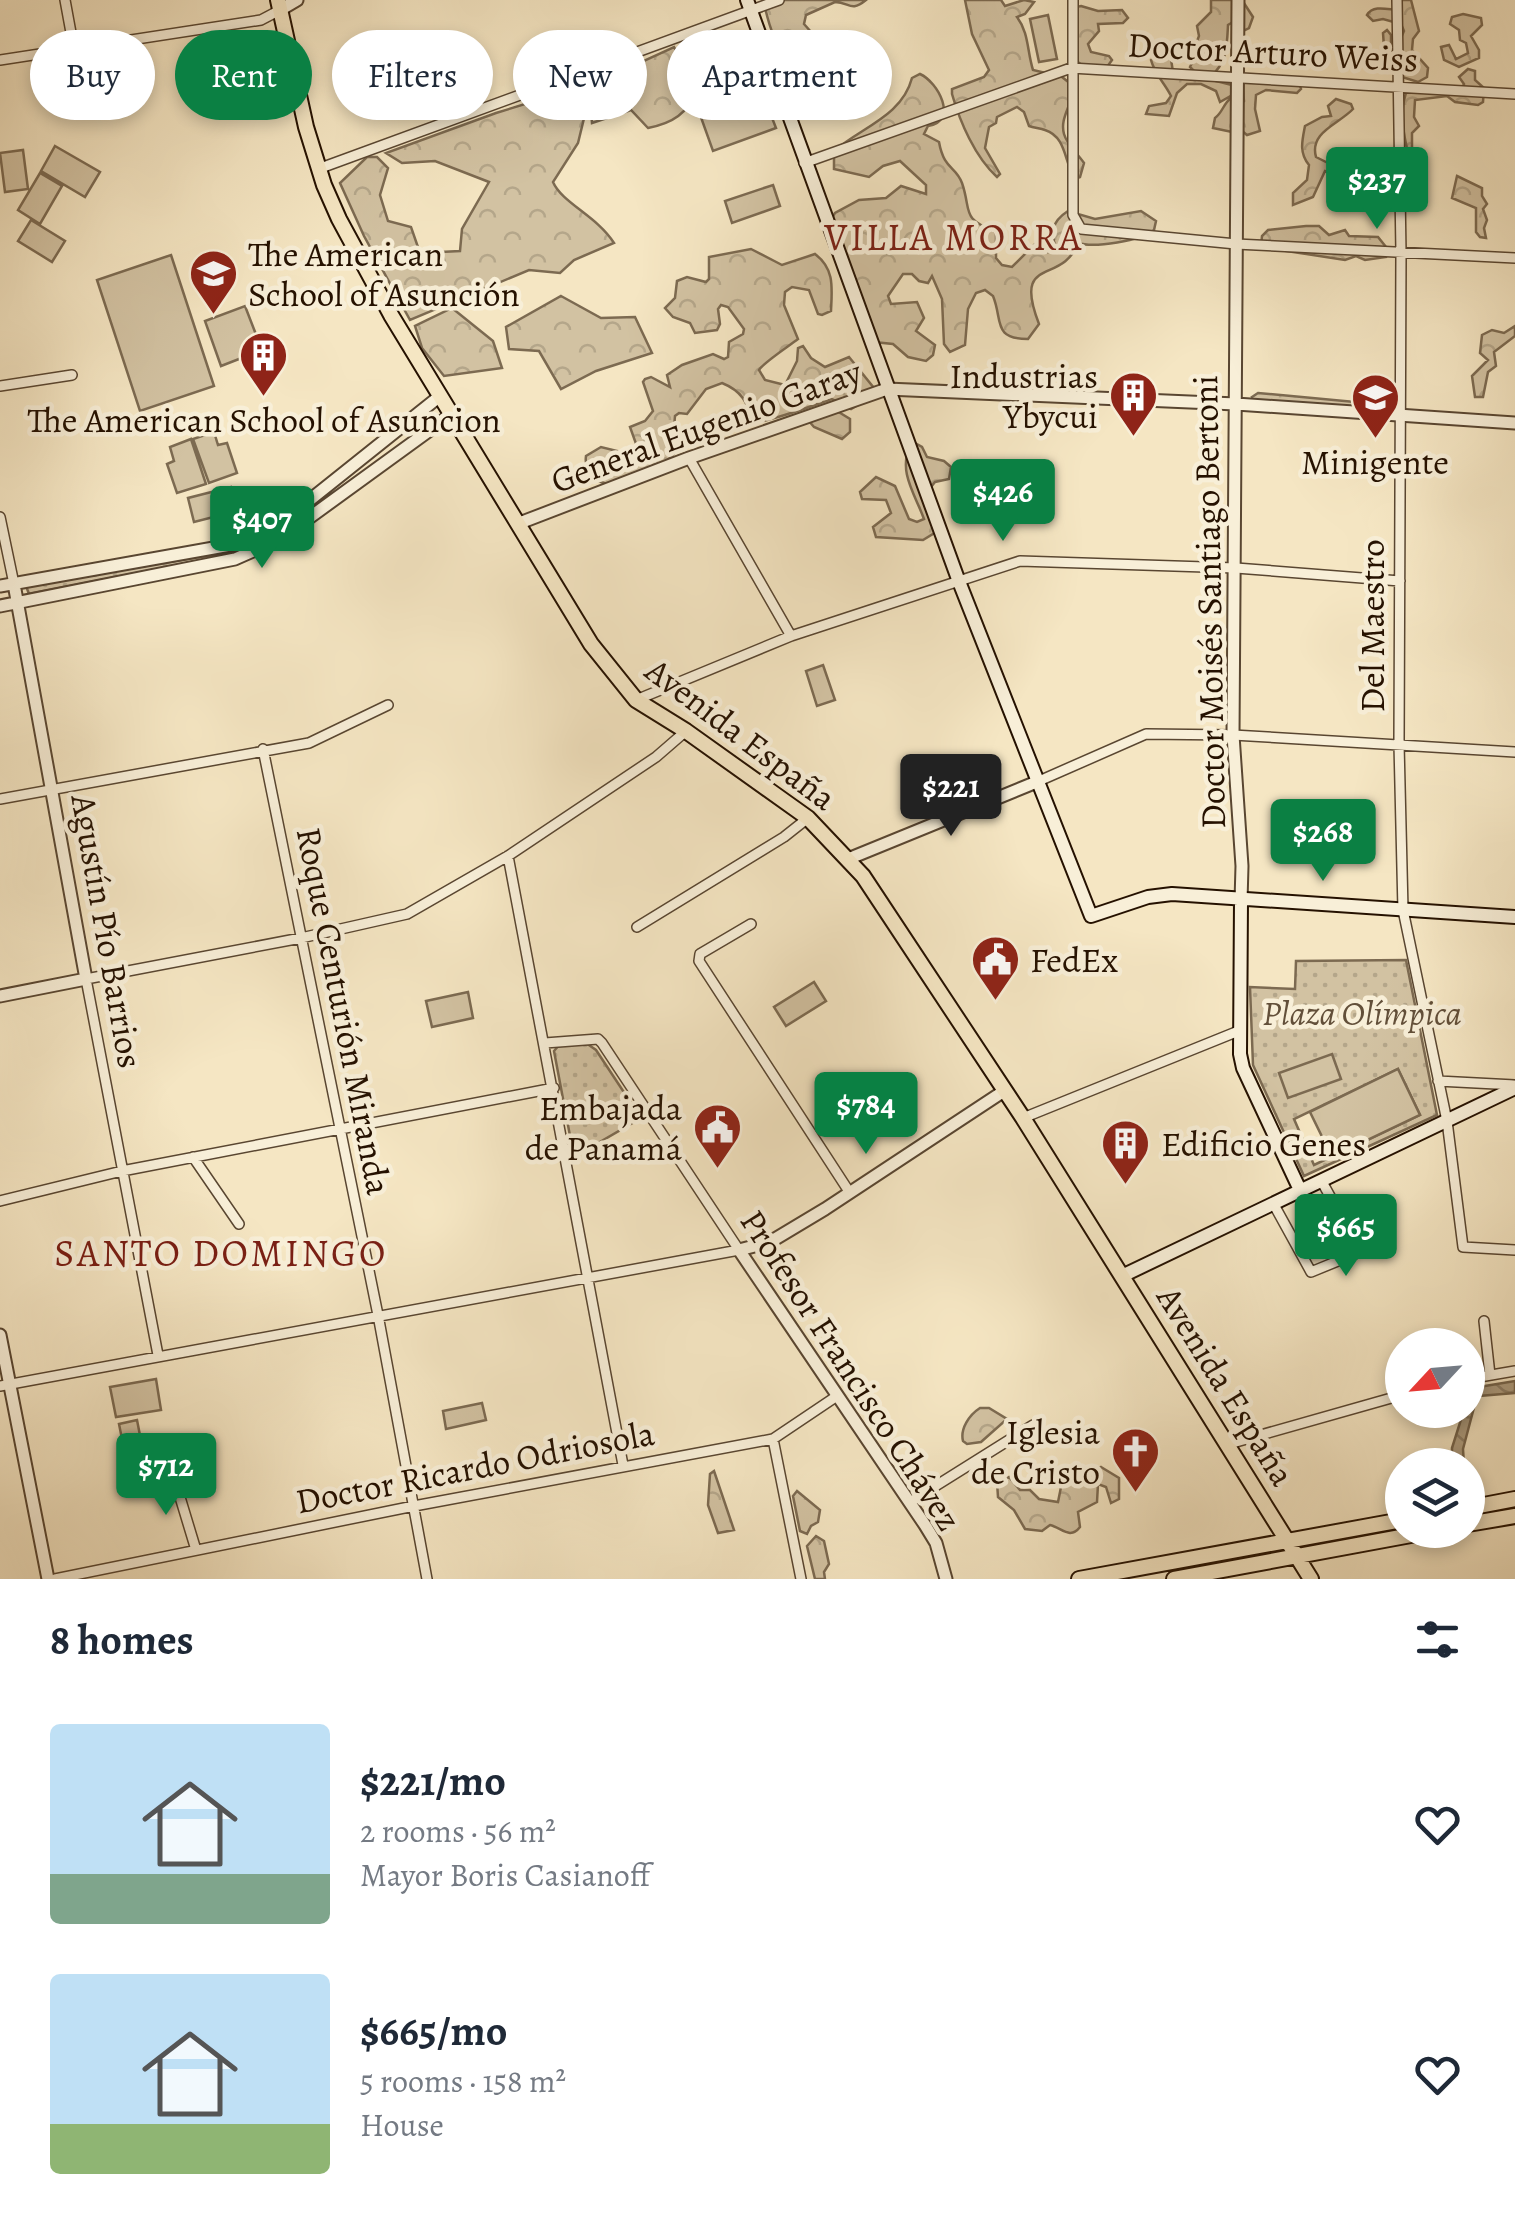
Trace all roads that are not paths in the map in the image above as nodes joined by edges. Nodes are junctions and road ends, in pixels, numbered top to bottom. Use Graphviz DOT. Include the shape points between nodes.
graph roads {
  1 [pos="65,0"];
  2 [pos="297,0"];
  3 [pos="780,0"];
  4 [pos="1073,0"];
  5 [pos="1238,0"];
  6 [pos="1397,0"];
  7 [pos="279,5"];
  8 [pos="749,5"];
  9 [pos="71,30"];
  10 [pos="155,36"];
  11 [pos="30,56"];
  12 [pos="0,60"];
  13 [pos="1071,68"];
  14 [pos="1237,77"];
  15 [pos="1398,86"];
  16 [pos="1515,94"];
  17 [pos="804,164"];
  18 [pos="318,169"];
  19 [pos="1236,244"];
  20 [pos="1401,253"];
  21 [pos="1515,258"];
  22 [pos="72,375"];
  23 [pos="0,386"];
  24 [pos="887,389"];
  25 [pos="440,396"];
  26 [pos="1236,404"];
  27 [pos="452,414"];
  28 [pos="1400,416"];
  29 [pos="1515,423"];
  30 [pos="689,458"];
  31 [pos="0,518"];
  32 [pos="516,524"];
  33 [pos="1236,568"];
  34 [pos="958,579"];
  35 [pos="1400,581"];
  36 [pos="14,584"];
  37 [pos="0,586"];
  38 [pos="18,603"];
  39 [pos="0,606"];
  40 [pos="791,636"];
  41 [pos="636,700"];
  42 [pos="388,706"];
  43 [pos="686,730"];
  44 [pos="1234,735"];
  45 [pos="1399,744"];
  46 [pos="263,749"];
  47 [pos="1515,752"];
  48 [pos="1039,780"];
  49 [pos="53,788"];
  50 [pos="0,799"];
  51 [pos="808,818"];
  52 [pos="508,856"];
  53 [pos="848,858"];
  54 [pos="1240,901"];
  55 [pos="1404,910"];
  56 [pos="1515,917"];
  57 [pos="751,924"];
  58 [pos="637,926"];
  59 [pos="300,938"];
  60 [pos="86,979"];
  61 [pos="0,996"];
  62 [pos="1242,1030"];
  63 [pos="545,1042"];
  64 [pos="1438,1081"];
  65 [pos="1515,1086"];
  66 [pos="554,1088"];
  67 [pos="1004,1090"];
  68 [pos="1023,1118"];
  69 [pos="1446,1121"];
  70 [pos="339,1129"];
  71 [pos="193,1157"];
  72 [pos="122,1171"];
  73 [pos="1321,1180"];
  74 [pos="1297,1184"];
  75 [pos="850,1193"];
  76 [pos="0,1201"];
  77 [pos="1273,1204"];
  78 [pos="239,1224"];
  79 [pos="739,1250"];
  80 [pos="1515,1250"];
  81 [pos="1122,1276"];
  82 [pos="591,1279"];
  83 [pos="378,1315"];
  84 [pos="1484,1321"];
  85 [pos="0,1335"];
  86 [pos="158,1355"];
  87 [pos="1515,1371"];
  88 [pos="1490,1375"];
  89 [pos="1485,1376"];
  90 [pos="5,1385"];
  91 [pos="836,1396"];
  92 [pos="1385,1400"];
  93 [pos="1033,1425"];
  94 [pos="773,1439"];
  95 [pos="1229,1444"];
  96 [pos="624,1466"];
  97 [pos="173,1474"];
  98 [pos="1515,1499"];
  99 [pos="910,1502"];
  100 [pos="414,1506"];
  101 [pos="1485,1510"];
  102 [pos="1485,1516"];
  103 [pos="1515,1516"];
  104 [pos="1385,1523"];
  105 [pos="1385,1540"];
  106 [pos="1286,1542"];
  107 [pos="196,1550"];
  108 [pos="1296,1558"];
  109 [pos="52,1579"];
  110 [pos="427,1579"];
  111 [pos="800,1579"];
  112 [pos="946,1579"];
  113 [pos="1078,1579"];
  114 [pos="1174,1579"];
  115 [pos="1311,1579"];
  1 -- 9 [label="street"];
  2 -- 7 [label="street"];
  3 -- 8 [label="street"];
  4 -- 13 [label="street"];
  5 -- 14 [label="street, Doctor Moisés Santiago Bertoni"];
  6 -- 15 [label="street, Del Maestro"];
  7 -- 10 [label="street" via="260,20"];
  7 -- 18 [label="main road, Avenida España"];
  8 -- 17 [label="main road"];
  8 -- 18 [label="street"];
  11 -- 12 [label="street"];
  13 -- 14 [label="street, Doctor Arturo Weiss"];
  13 -- 17 [label="street, Doctor Arturo Weiss"];
  13 -- 19 [label="street" via="1073,215 1080,229"];
  14 -- 15 [label="street, Doctor Arturo Weiss"];
  14 -- 19 [label="street, Doctor Moisés Santiago Bertoni"];
  15 -- 16 [label="street, Doctor Arturo Weiss"];
  15 -- 20 [label="street, Del Maestro"];
  17 -- 24 [label="main road"];
  18 -- 25 [label="main road, Avenida España" via="366,272"];
  19 -- 20 [label="street"];
  19 -- 26 [label="street, Doctor Moisés Santiago Bertoni"];
  20 -- 21 [label="street"];
  20 -- 28 [label="street, Del Maestro"];
  22 -- 23 [label="street"];
  24 -- 26 [label="street, General Eugenio Garay"];
  24 -- 30 [label="street, General Eugenio Garay"];
  24 -- 34 [label="main road"];
  25 -- 27 [label="main road, Avenida España"];
  25 -- 36 [label="street" via="262,535"];
  26 -- 28 [label="street, General Eugenio Garay"];
  26 -- 33 [label="street, Doctor Moisés Santiago Bertoni"];
  27 -- 32 [label="main road, Avenida España"];
  27 -- 38 [label="street" via="255,551"];
  28 -- 29 [label="street, General Eugenio Garay"];
  28 -- 35 [label="street, Del Maestro"];
  30 -- 32 [label="street, General Eugenio Garay"];
  30 -- 40 [label="street"];
  31 -- 36 [label="street, Agustín Pío Barrios"];
  32 -- 41 [label="main road, Avenida España"];
  33 -- 34 [label="street" via="1020,561"];
  33 -- 35 [label="street"];
  33 -- 44 [label="street, Doctor Moisés Santiago Bertoni"];
  34 -- 40 [label="street"];
  34 -- 48 [label="main road"];
  35 -- 45 [label="street, Del Maestro"];
  36 -- 37 [label="street"];
  36 -- 38 [label="street, Agustín Pío Barrios"];
  38 -- 39 [label="street"];
  38 -- 49 [label="street, Agustín Pío Barrios"];
  40 -- 41 [label="street"];
  41 -- 43 [label="main road, Avenida España"];
  42 -- 46 [label="street" via="309,743"];
  43 -- 51 [label="main road, Avenida España"];
  43 -- 52 [label="street"];
  44 -- 45 [label="street"];
  44 -- 48 [label="street" via="1138,736"];
  44 -- 54 [label="street, Doctor Moisés Santiago Bertoni"];
  45 -- 47 [label="street"];
  45 -- 55 [label="street, Del Maestro"];
  46 -- 49 [label="street"];
  46 -- 59 [label="street, Roque Centurión Miranda"];
  48 -- 53 [label="street"];
  48 -- 54 [label="main road" via="1091,916 1160,894"];
  49 -- 50 [label="street"];
  49 -- 60 [label="street, Agustín Pío Barrios"];
  51 -- 53 [label="main road, Avenida España"];
  51 -- 58 [label="street"];
  52 -- 59 [label="street" via="392,920"];
  52 -- 63 [label="street"];
  53 -- 67 [label="main road, Avenida España"];
  54 -- 55 [label="main road"];
  54 -- 62 [label="main road, Doctor Moisés Santiago Bertoni"];
  55 -- 56 [label="main road"];
  55 -- 64 [label="street, Del Maestro"];
  57 -- 75 [label="street" via="700,954 699,961"];
  59 -- 60 [label="street"];
  59 -- 70 [label="street, Roque Centurión Miranda"];
  60 -- 61 [label="street"];
  60 -- 72 [label="street, Agustín Pío Barrios"];
  62 -- 68 [label="street"];
  62 -- 74 [label="main road, Doctor Moisés Santiago Bertoni" via="1243,1068"];
  63 -- 66 [label="street"];
  63 -- 79 [label="street, Profesor Francisco Chávez" via="602,1043"];
  64 -- 65 [label="street"];
  64 -- 69 [label="street, Del Maestro"];
  65 -- 69 [label="main road"];
  66 -- 70 [label="street"];
  66 -- 82 [label="street"];
  67 -- 68 [label="main road, Avenida España"];
  67 -- 75 [label="street"];
  68 -- 81 [label="main road, Avenida España"];
  69 -- 73 [label="main road"];
  69 -- 80 [label="street, Del Maestro" via="1463,1247"];
  70 -- 71 [label="street"];
  70 -- 83 [label="street, Roque Centurión Miranda"];
  71 -- 72 [label="street"];
  71 -- 78 [label="street"];
  72 -- 76 [label="street"];
  72 -- 86 [label="street, Agustín Pío Barrios"];
  73 -- 74 [label="main road"];
  73 -- 77 [label="street" via="1358,1249 1342,1260 1311,1272"];
  74 -- 77 [label="main road"];
  75 -- 79 [label="street" via="770,1242"];
  77 -- 81 [label="main road"];
  79 -- 82 [label="street"];
  79 -- 91 [label="street, Profesor Francisco Chávez"];
  81 -- 95 [label="main road, Avenida España"];
  82 -- 83 [label="street"];
  82 -- 96 [label="street"];
  83 -- 86 [label="street"];
  83 -- 100 [label="street, Roque Centurión Miranda"];
  84 -- 88 [label="street"];
  85 -- 90 [label="street"];
  86 -- 90 [label="street"];
  87 -- 88 [label="street"];
  88 -- 89 [label="street"];
  90 -- 109 [label="street"];
  91 -- 94 [label="street, Doctor Ricardo Odriosola"];
  91 -- 99 [label="street, Profesor Francisco Chávez"];
  92 -- 95 [label="street"];
  93 -- 99 [label="street"];
  94 -- 96 [label="street, Doctor Ricardo Odriosola"];
  94 -- 111 [label="street"];
  95 -- 106 [label="main road, Avenida España"];
  96 -- 100 [label="street, Doctor Ricardo Odriosola"];
  97 -- 107 [label="street"];
  98 -- 101 [label="main road"];
  99 -- 112 [label="street, Profesor Francisco Chávez" via="936,1543"];
  100 -- 107 [label="street, Doctor Ricardo Odriosola"];
  100 -- 110 [label="street, Roque Centurión Miranda"];
  102 -- 103 [label="main road"];
  104 -- 106 [label="main road"];
  105 -- 108 [label="main road"];
  106 -- 108 [label="main road, Avenida España"];
  106 -- 113 [label="main road"];
  107 -- 109 [label="street, Doctor Ricardo Odriosola"];
  108 -- 114 [label="main road"];
  108 -- 115 [label="main road, Avenida España"];
}
